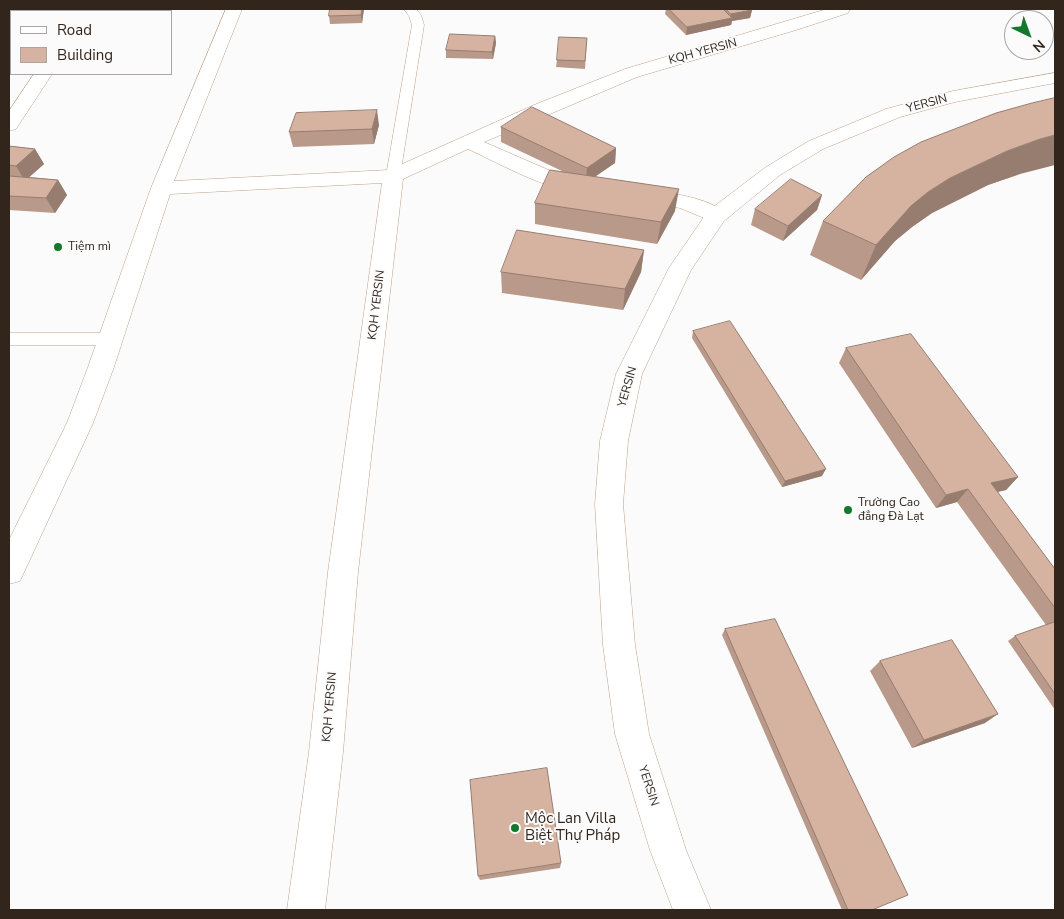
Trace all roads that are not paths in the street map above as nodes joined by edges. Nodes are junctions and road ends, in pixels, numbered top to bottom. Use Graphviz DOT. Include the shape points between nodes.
graph roads {
  1 [pos="234,9"];
  2 [pos="410,9"];
  3 [pos="842,9"];
  4 [pos="42,75"];
  5 [pos="1055,78"];
  6 [pos="9,125"];
  7 [pos="468,142"];
  8 [pos="393,176"];
  9 [pos="161,188"];
  10 [pos="716,216"];
  11 [pos="9,339"];
  12 [pos="110,339"];
  13 [pos="9,571"];
  14 [pos="306,910"];
  15 [pos="692,910"];
  1 -- 9 [label="street"];
  2 -- 8 [label="lane" via="418,25"];
  3 -- 7 [label="street, KQH YERSIN" via="631,73"];
  4 -- 6 [label="street"];
  5 -- 10 [label="street, YERSIN" via="953,97 892,113 849,130 773,171"];
  7 -- 8 [label="street, KQH YERSIN"];
  7 -- 10 [label="street" via="553,180 608,192 685,202"];
  8 -- 9 [label="street"];
  8 -- 14 [label="street, KQH YERSIN" via="343,572 326,752"];
  9 -- 12 [label="street"];
  10 -- 15 [label="street, YERSIN" via="680,268 629,374 614,441 609,504 619,645 632,734 668,850"];
  11 -- 12 [label="lane"];
  12 -- 13 [label="street" via="80,423"];
}
